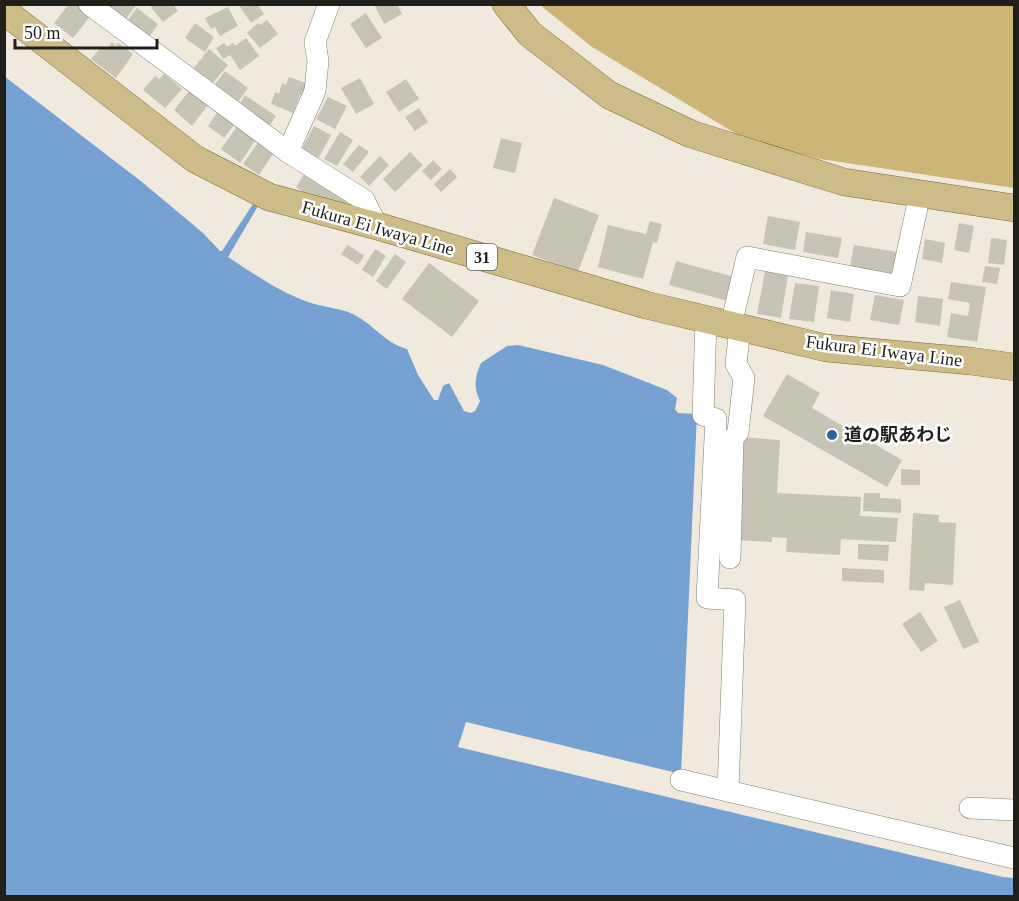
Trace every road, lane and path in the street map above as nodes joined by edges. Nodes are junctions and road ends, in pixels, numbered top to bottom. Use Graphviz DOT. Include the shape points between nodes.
graph roads {
  1 [pos="88,4"];
  2 [pos="329,4"];
  3 [pos="506,4"];
  4 [pos="4,11"];
  5 [pos="288,152"];
  6 [pos="920,194"];
  7 [pos="1014,208"];
  8 [pos="377,226"];
  9 [pos="726,324"];
  10 [pos="1014,367"];
  11 [pos="730,558"];
  12 [pos="681,780"];
  13 [pos="728,791"];
  14 [pos="970,808"];
  15 [pos="1014,810"];
  16 [pos="1014,858"];
  1 -- 5 [label="street"];
  2 -- 5 [label="street" via="315,42 315,91"];
  3 -- 6 [label="main road" via="530,33 609,95 691,134 844,182"];
  4 -- 8 [label="main road, Fukura Ei Iwaya Line / 31" via="195,159 269,197"];
  5 -- 8 [label="street" via="364,200"];
  6 -- 7 [label="main road"];
  6 -- 9 [label="street" via="900,286 747,257"];
  8 -- 9 [label="main road, Fukura Ei Iwaya Line / 31" via="646,305"];
  9 -- 10 [label="main road, Fukura Ei Iwaya Line / 31" via="826,348"];
  9 -- 11 [label="street" via="736,364 744,378 738,432 733,439"];
  9 -- 13 [label="street" via="703,415 716,419 707,598 735,600"];
  12 -- 13 [label="street"];
  13 -- 16 [label="street"];
  14 -- 15 [label="street"];
}
